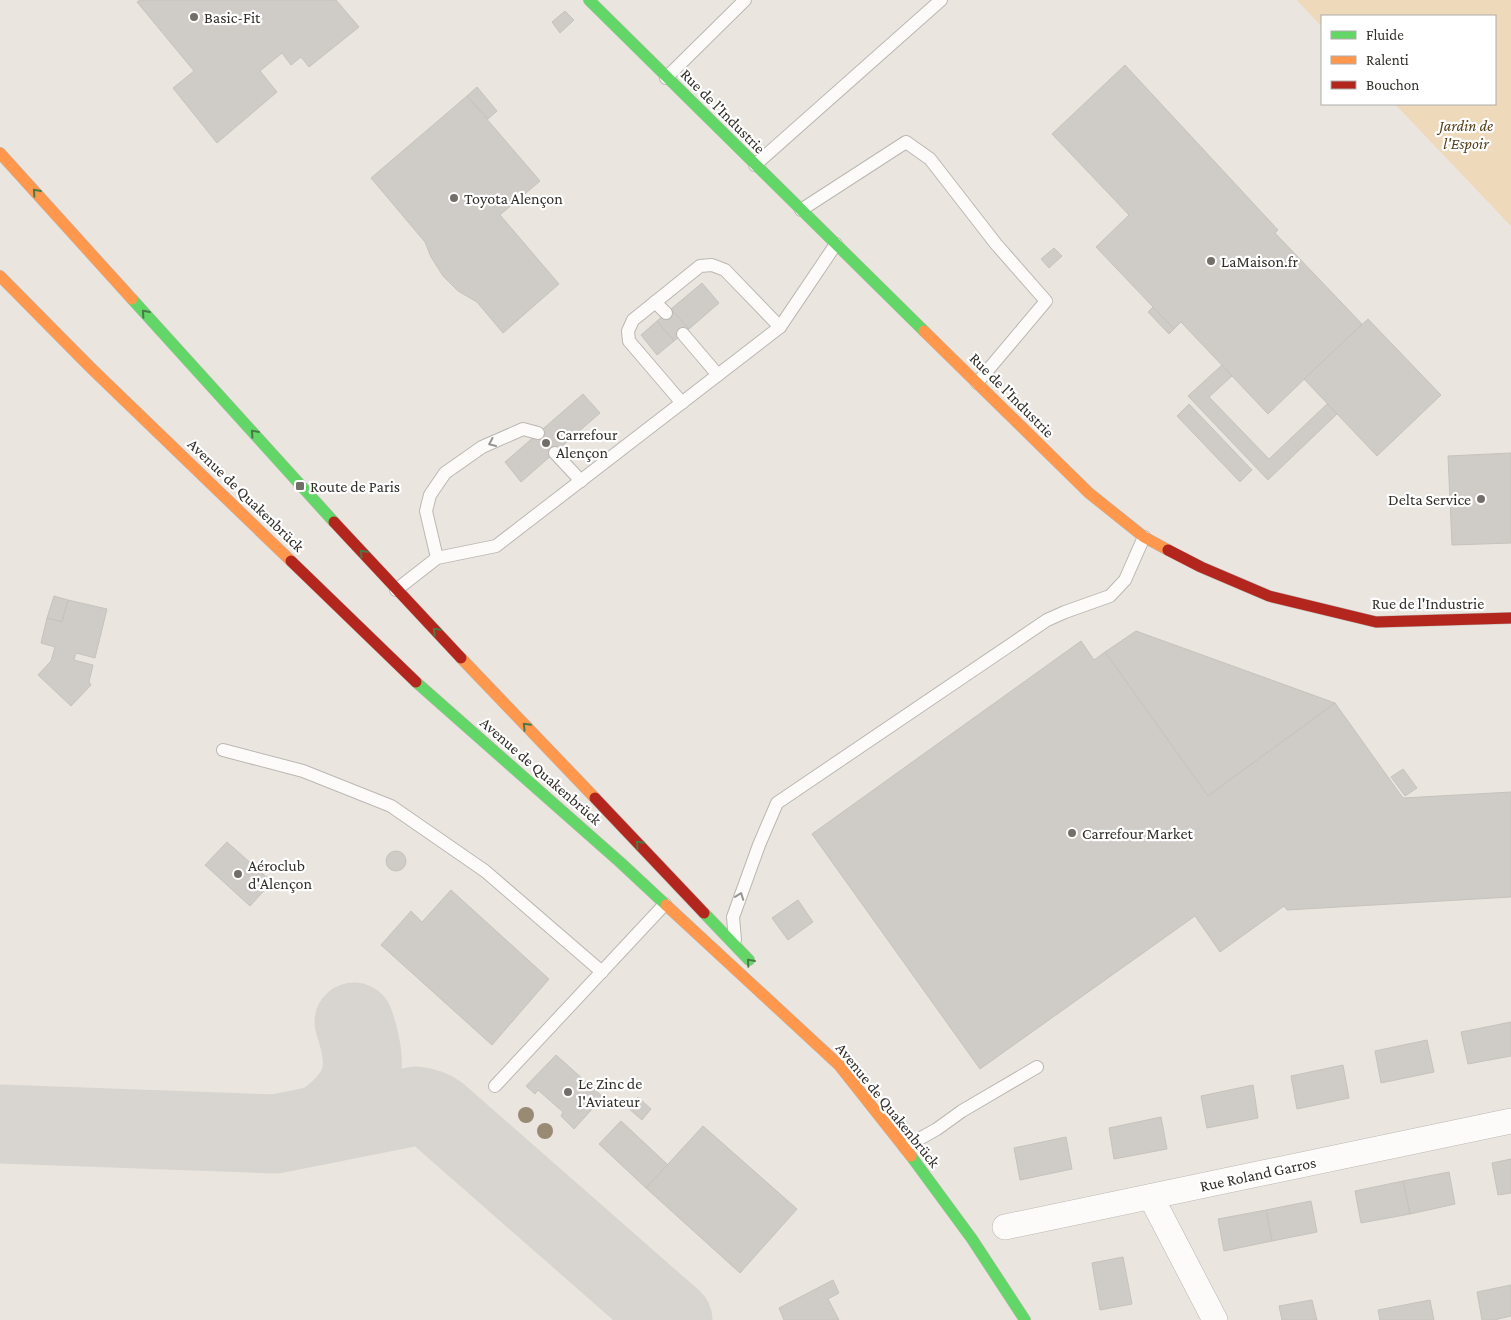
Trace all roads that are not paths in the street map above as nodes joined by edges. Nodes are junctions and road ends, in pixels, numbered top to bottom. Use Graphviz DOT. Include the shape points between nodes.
graph roads {
  1 [pos="589,0"];
  2 [pos="746,0"];
  3 [pos="941,0"];
  4 [pos="666,78"];
  5 [pos="0,153"];
  6 [pos="756,165"];
  7 [pos="800,210"];
  8 [pos="836,244"];
  9 [pos="0,276"];
  10 [pos="655,302"];
  11 [pos="666,313"];
  12 [pos="780,327"];
  13 [pos="684,334"];
  14 [pos="718,375"];
  15 [pos="977,383"];
  16 [pos="682,403"];
  17 [pos="538,433"];
  18 [pos="555,453"];
  19 [pos="581,481"];
  20 [pos="1144,537"];
  21 [pos="437,558"];
  22 [pos="396,590"];
  23 [pos="1511,618"];
  24 [pos="224,750"];
  25 [pos="665,904"];
  26 [pos="735,944"];
  27 [pos="602,972"];
  28 [pos="759,972"];
  29 [pos="772,986"];
  30 [pos="839,1065"];
  31 [pos="1037,1068"];
  32 [pos="495,1086"];
  33 [pos="1511,1121"];
  34 [pos="905,1147"];
  35 [pos="1151,1197"];
  36 [pos="1005,1227"];
  37 [pos="1025,1320"];
  38 [pos="1215,1320"];
  1 -- 4 [label="street, Rue de l'Industrie"];
  2 -- 4 [label="lane"];
  3 -- 6 [label="lane"];
  4 -- 6 [label="street, Rue de l'Industrie"];
  22 -- 5 [label="street, one-way"];
  6 -- 7 [label="street, Rue de l'Industrie"];
  7 -- 8 [label="street, Rue de l'Industrie"];
  7 -- 15 [label="lane" via="906,142 930,159 1046,302"];
  8 -- 12 [label="lane"];
  8 -- 15 [label="street, Rue de l'Industrie"];
  9 -- 25 [label="street, Avenue de Quakenbrück" via="431,697"];
  10 -- 11 [label="lane"];
  10 -- 12 [label="lane" via="700,266 712,265 725,270"];
  10 -- 16 [label="lane" via="633,320 628,331 629,341"];
  12 -- 14 [label="lane"];
  13 -- 14 [label="lane"];
  14 -- 16 [label="lane"];
  15 -- 20 [label="street, Rue de l'Industrie" via="1089,493"];
  16 -- 19 [label="lane"];
  17 -- 21 [label="lane, one-way" via="523,429 482,447 445,473 430,494 426,511"];
  18 -- 19 [label="lane"];
  19 -- 21 [label="lane" via="496,546"];
  20 -- 23 [label="street, Rue de l'Industrie" via="1201,567 1269,596 1376,622"];
  26 -- 20 [label="lane, one-way" via="733,916 777,803 1047,620 1110,596 1125,580"];
  21 -- 22 [label="lane"];
  26 -- 22 [label="street, one-way"];
  24 -- 27 [label="lane" via="303,771 391,806 485,872"];
  25 -- 27 [label="lane"];
  25 -- 30 [label="street, Avenue de Quakenbrück"];
  28 -- 26 [label="street, one-way"];
  27 -- 32 [label="lane"];
  29 -- 30 [label="street"];
  30 -- 34 [label="street, Avenue de Quakenbrück"];
  31 -- 34 [label="lane"];
  33 -- 35 [label="street, Rue Roland Garros"];
  34 -- 37 [label="street, Avenue de Quakenbrück" via="972,1239"];
  35 -- 36 [label="street, Rue Roland Garros"];
  35 -- 38 [label="street"];
}
